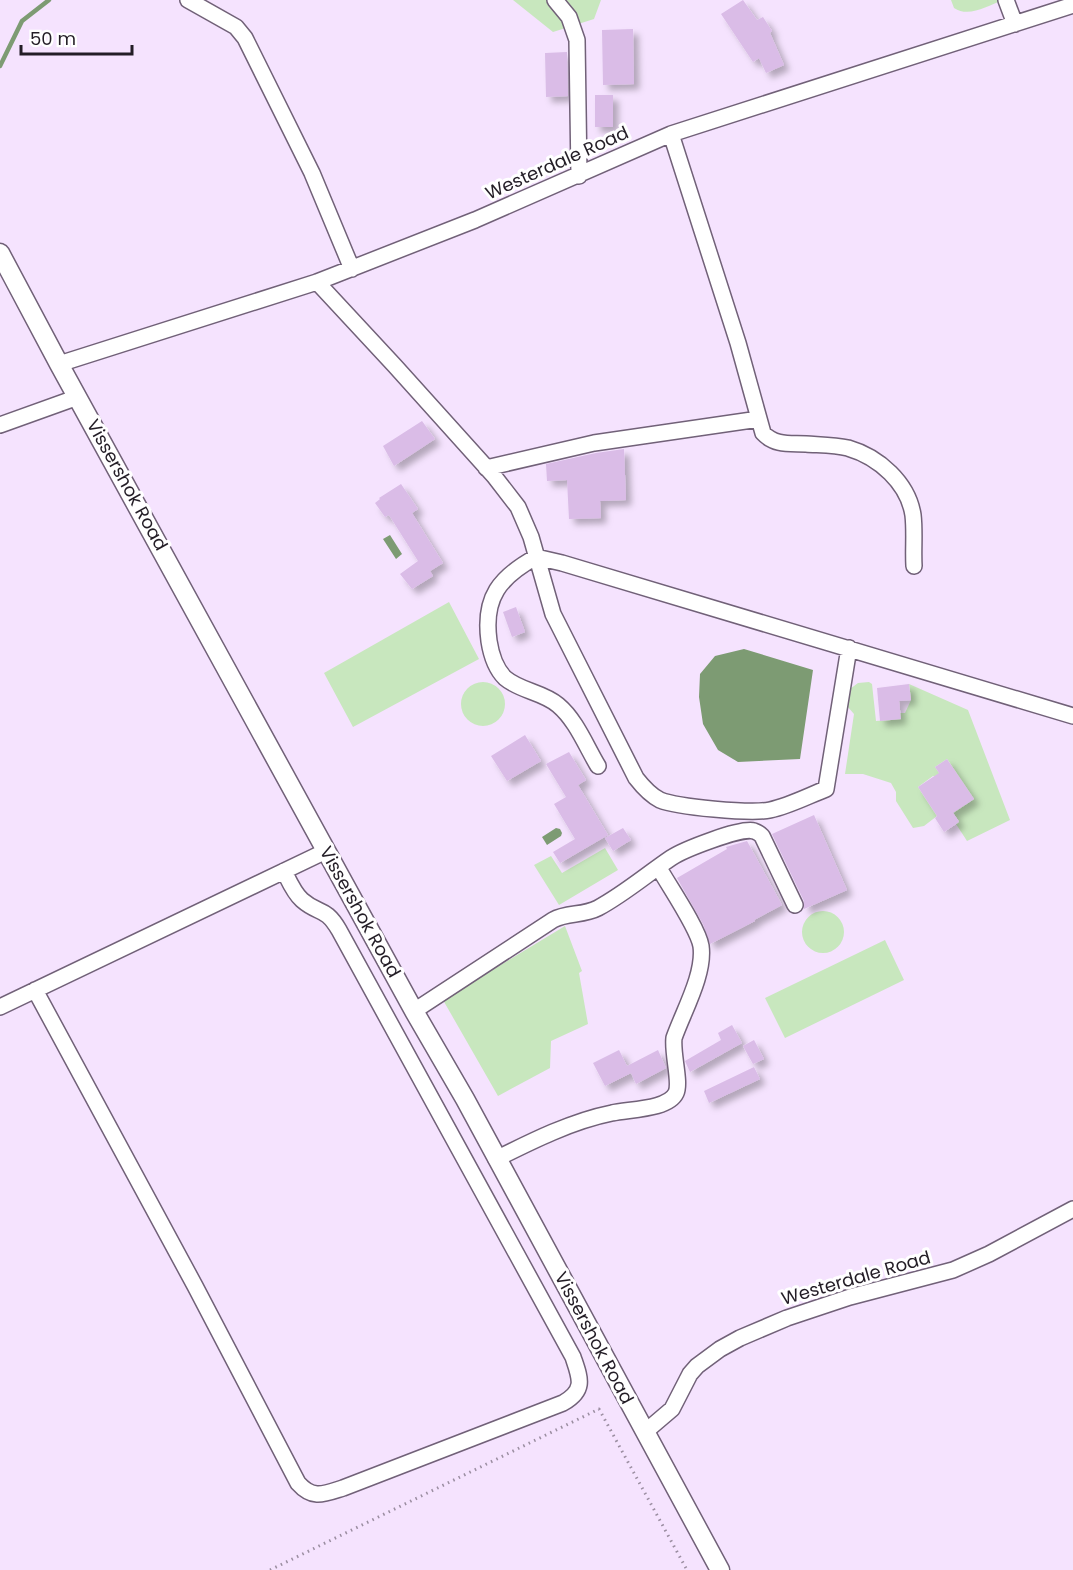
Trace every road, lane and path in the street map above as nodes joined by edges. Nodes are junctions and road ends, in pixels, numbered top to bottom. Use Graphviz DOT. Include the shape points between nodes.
graph roads {
  1 [pos="188,0"];
  2 [pos="555,0"];
  3 [pos="1006,0"];
  4 [pos="1073,5"];
  5 [pos="1015,24"];
  6 [pos="671,134"];
  7 [pos="579,176"];
  8 [pos="0,253"];
  9 [pos="352,269"];
  10 [pos="317,282"];
  11 [pos="59,364"];
  12 [pos="78,397"];
  13 [pos="759,419"];
  14 [pos="0,425"];
  15 [pos="486,468"];
  16 [pos="536,557"];
  17 [pos="914,566"];
  18 [pos="849,648"];
  19 [pos="1073,716"];
  20 [pos="597,766"];
  21 [pos="326,851"];
  22 [pos="659,868"];
  23 [pos="284,871"];
  24 [pos="795,905"];
  25 [pos="35,990"];
  26 [pos="0,1007"];
  27 [pos="414,1011"];
  28 [pos="496,1159"];
  29 [pos="1073,1209"];
  30 [pos="645,1432"];
  31 [pos="270,1570"];
  32 [pos="687,1570"];
  33 [pos="720,1570"];
  1 -- 9 [label="street" via="236,27 245,38 312,173"];
  2 -- 7 [label="street" via="569,17 577,40"];
  3 -- 5 [label="street"];
  4 -- 5 [label="street, Westerdale Road"];
  5 -- 6 [label="street, Westerdale Road"];
  6 -- 7 [label="street, Westerdale Road"];
  6 -- 13 [label="street"];
  7 -- 9 [label="street, Westerdale Road"];
  8 -- 11 [label="main road, Vissershok Road"];
  9 -- 10 [label="street, Westerdale Road"];
  10 -- 11 [label="street, Westerdale Road"];
  10 -- 15 [label="street"];
  11 -- 12 [label="main road, Vissershok Road"];
  12 -- 14 [label="street"];
  12 -- 21 [label="main road, Vissershok Road"];
  13 -- 15 [label="street" via="594,443"];
  13 -- 17 [label="street" via="763,433 782,444 849,449 888,471 908,497 913,515"];
  15 -- 16 [label="street" via="518,507"];
  16 -- 18 [label="street"];
  16 -- 18 [label="street" via="553,614 626,760 643,787 664,801 754,812 779,808 826,789"];
  16 -- 20 [label="street" via="508,574 495,592 488,622 492,655 506,678 557,704"];
  18 -- 19 [label="street"];
  21 -- 23 [label="street"];
  21 -- 27 [label="main road, Vissershok Road"];
  22 -- 24 [label="street" via="690,848 742,831 756,831"];
  22 -- 27 [label="street" via="596,909 553,920"];
  22 -- 28 [label="street" via="701,948 699,971 674,1038 676,1094 660,1105 579,1122"];
  23 -- 25 [label="street"];
  23 -- 25 [label="street" via="300,899 331,916 573,1357 579,1384 574,1396 563,1403 342,1488 320,1494 304,1490"];
  25 -- 26 [label="street"];
  27 -- 28 [label="main road, Vissershok Road"];
  28 -- 30 [label="main road, Vissershok Road"];
  29 -- 30 [label="street, Westerdale Road" via="953,1270 850,1297 740,1338 697,1366 672,1409"];
  30 -- 33 [label="main road, Vissershok Road"];
  31 -- 32 [label="path" via="599,1409"];
}
